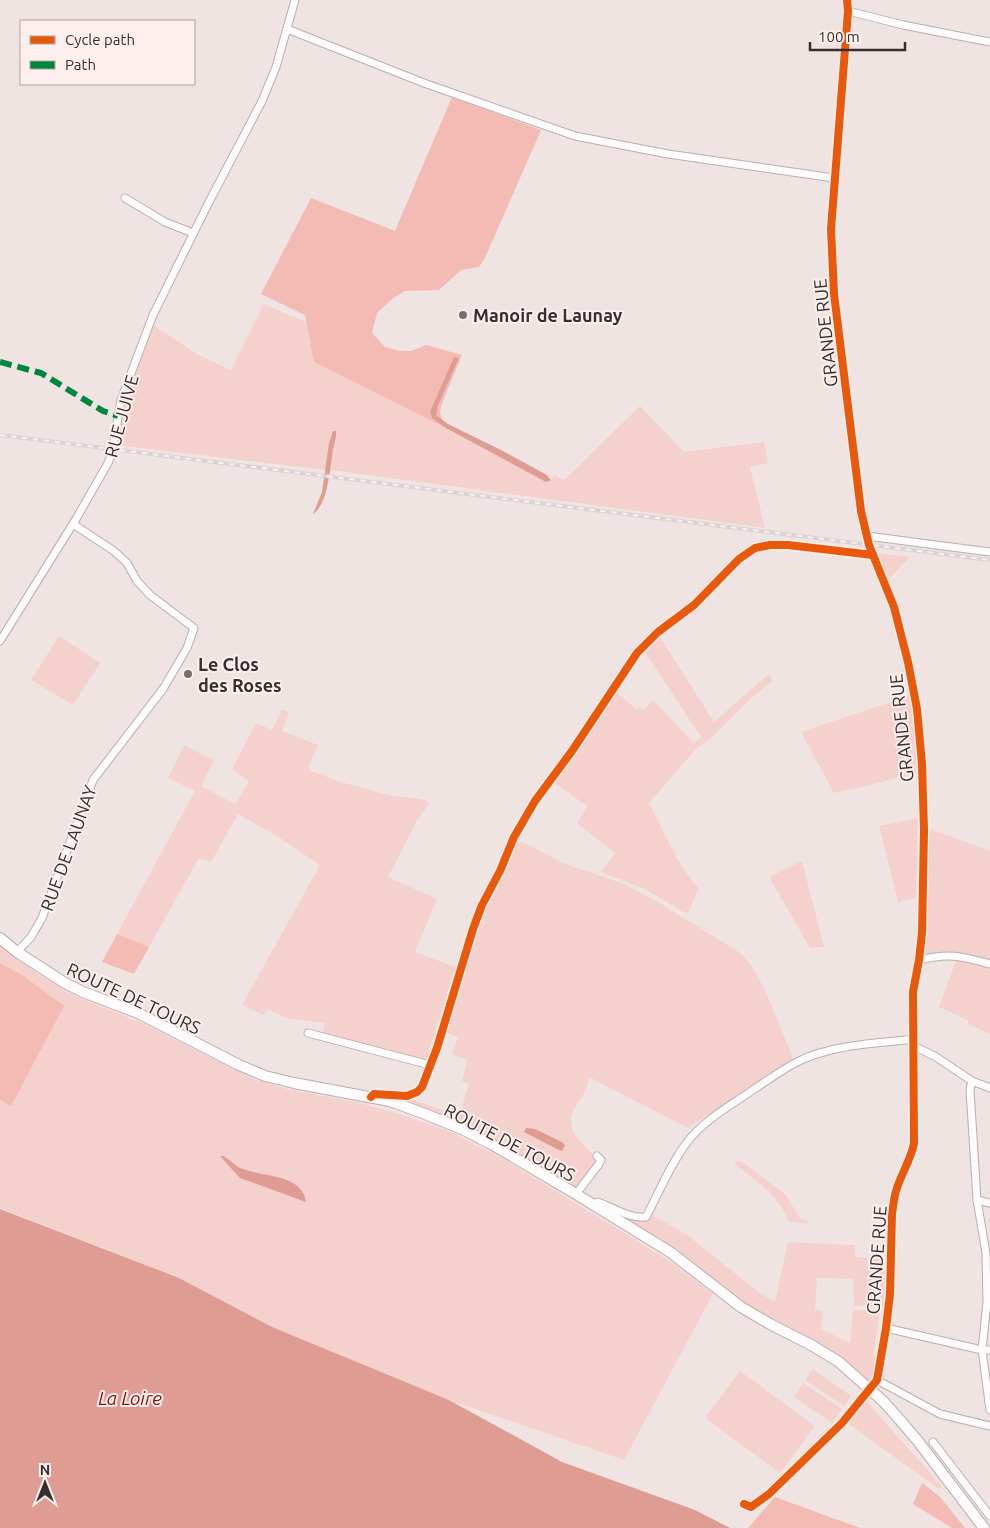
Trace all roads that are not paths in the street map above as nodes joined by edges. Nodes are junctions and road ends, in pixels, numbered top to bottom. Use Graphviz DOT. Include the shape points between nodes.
graph roads {
  1 [pos="295,0"];
  2 [pos="847,0"];
  3 [pos="848,11"];
  4 [pos="287,29"];
  5 [pos="990,42"];
  6 [pos="834,178"];
  7 [pos="125,198"];
  8 [pos="193,233"];
  9 [pos="73,524"];
  10 [pos="867,536"];
  11 [pos="990,552"];
  12 [pos="873,555"];
  13 [pos="0,641"];
  14 [pos="0,938"];
  15 [pos="17,952"];
  16 [pos="919,960"];
  17 [pos="990,964"];
  18 [pos="308,1033"];
  19 [pos="914,1042"];
  20 [pos="430,1065"];
  21 [pos="972,1081"];
  22 [pos="990,1088"];
  23 [pos="371,1097"];
  24 [pos="597,1156"];
  25 [pos="576,1194"];
  26 [pos="977,1200"];
  27 [pos="990,1203"];
  28 [pos="592,1204"];
  29 [pos="886,1328"];
  30 [pos="986,1350"];
  31 [pos="877,1380"];
  32 [pos="868,1391"];
  33 [pos="990,1410"];
  34 [pos="990,1426"];
  35 [pos="933,1442"];
  36 [pos="744,1504"];
  37 [pos="990,1516"];
  38 [pos="984,1528"];
  1 -- 4 [label="street, RUE JUIVE"];
  2 -- 3 [label="street, GRANDE RUE"];
  3 -- 5 [label="street"];
  3 -- 6 [label="street, GRANDE RUE"];
  4 -- 6 [label="street" via="424,83 575,136 668,154"];
  4 -- 8 [label="street, RUE JUIVE" via="262,101"];
  6 -- 10 [label="street, GRANDE RUE" via="830,229 834,294 859,497"];
  7 -- 8 [label="street" via="165,222"];
  8 -- 9 [label="street, RUE JUIVE" via="153,315 125,389 108,463"];
  9 -- 13 [label="street, RUE JUIVE"];
  9 -- 15 [label="street, RUE DE LAUNAY" via="114,551 150,596 194,628 187,648 163,689 93,780 42,918"];
  10 -- 11 [label="street"];
  10 -- 12 [label="street, GRANDE RUE"];
  12 -- 16 [label="street, GRANDE RUE" via="894,607 917,709 924,830"];
  12 -- 20 [label="street" via="788,544 755,548 637,653 514,836 482,905"];
  14 -- 15 [label="main road, ROUTE DE TOURS"];
  15 -- 23 [label="main road, ROUTE DE TOURS" via="65,983 138,1013 265,1076"];
  16 -- 17 [label="street" via="940,955 959,956"];
  16 -- 19 [label="street, GRANDE RUE" via="913,992"];
  18 -- 20 [label="street"];
  19 -- 21 [label="street"];
  19 -- 28 [label="street" via="862,1044 831,1050 796,1062 766,1081 702,1126 680,1153 646,1217 640,1218 598,1202"];
  19 -- 29 [label="street, GRANDE RUE" via="914,1143 896,1190 892,1214"];
  20 -- 23 [label="street" via="417,1092 408,1096 374,1094"];
  21 -- 22 [label="street"];
  21 -- 26 [label="street"];
  23 -- 25 [label="main road, ROUTE DE TOURS" via="390,1101 462,1129"];
  24 -- 25 [label="street" via="601,1160 599,1164"];
  25 -- 28 [label="main road, ROUTE DE TOURS"];
  26 -- 27 [label="street"];
  26 -- 30 [label="street" via="986,1253"];
  28 -- 32 [label="main road, ROUTE DE TOURS" via="670,1252 741,1307 797,1339"];
  29 -- 30 [label="street"];
  29 -- 31 [label="street, GRANDE RUE"];
  30 -- 33 [label="street"];
  31 -- 32 [label="street"];
  31 -- 34 [label="street" via="940,1414"];
  32 -- 36 [label="street" via="842,1423 769,1494 751,1507"];
  32 -- 38 [label="main road, ROUTE DE TOURS" via="930,1459"];
  35 -- 37 [label="street"];
}
